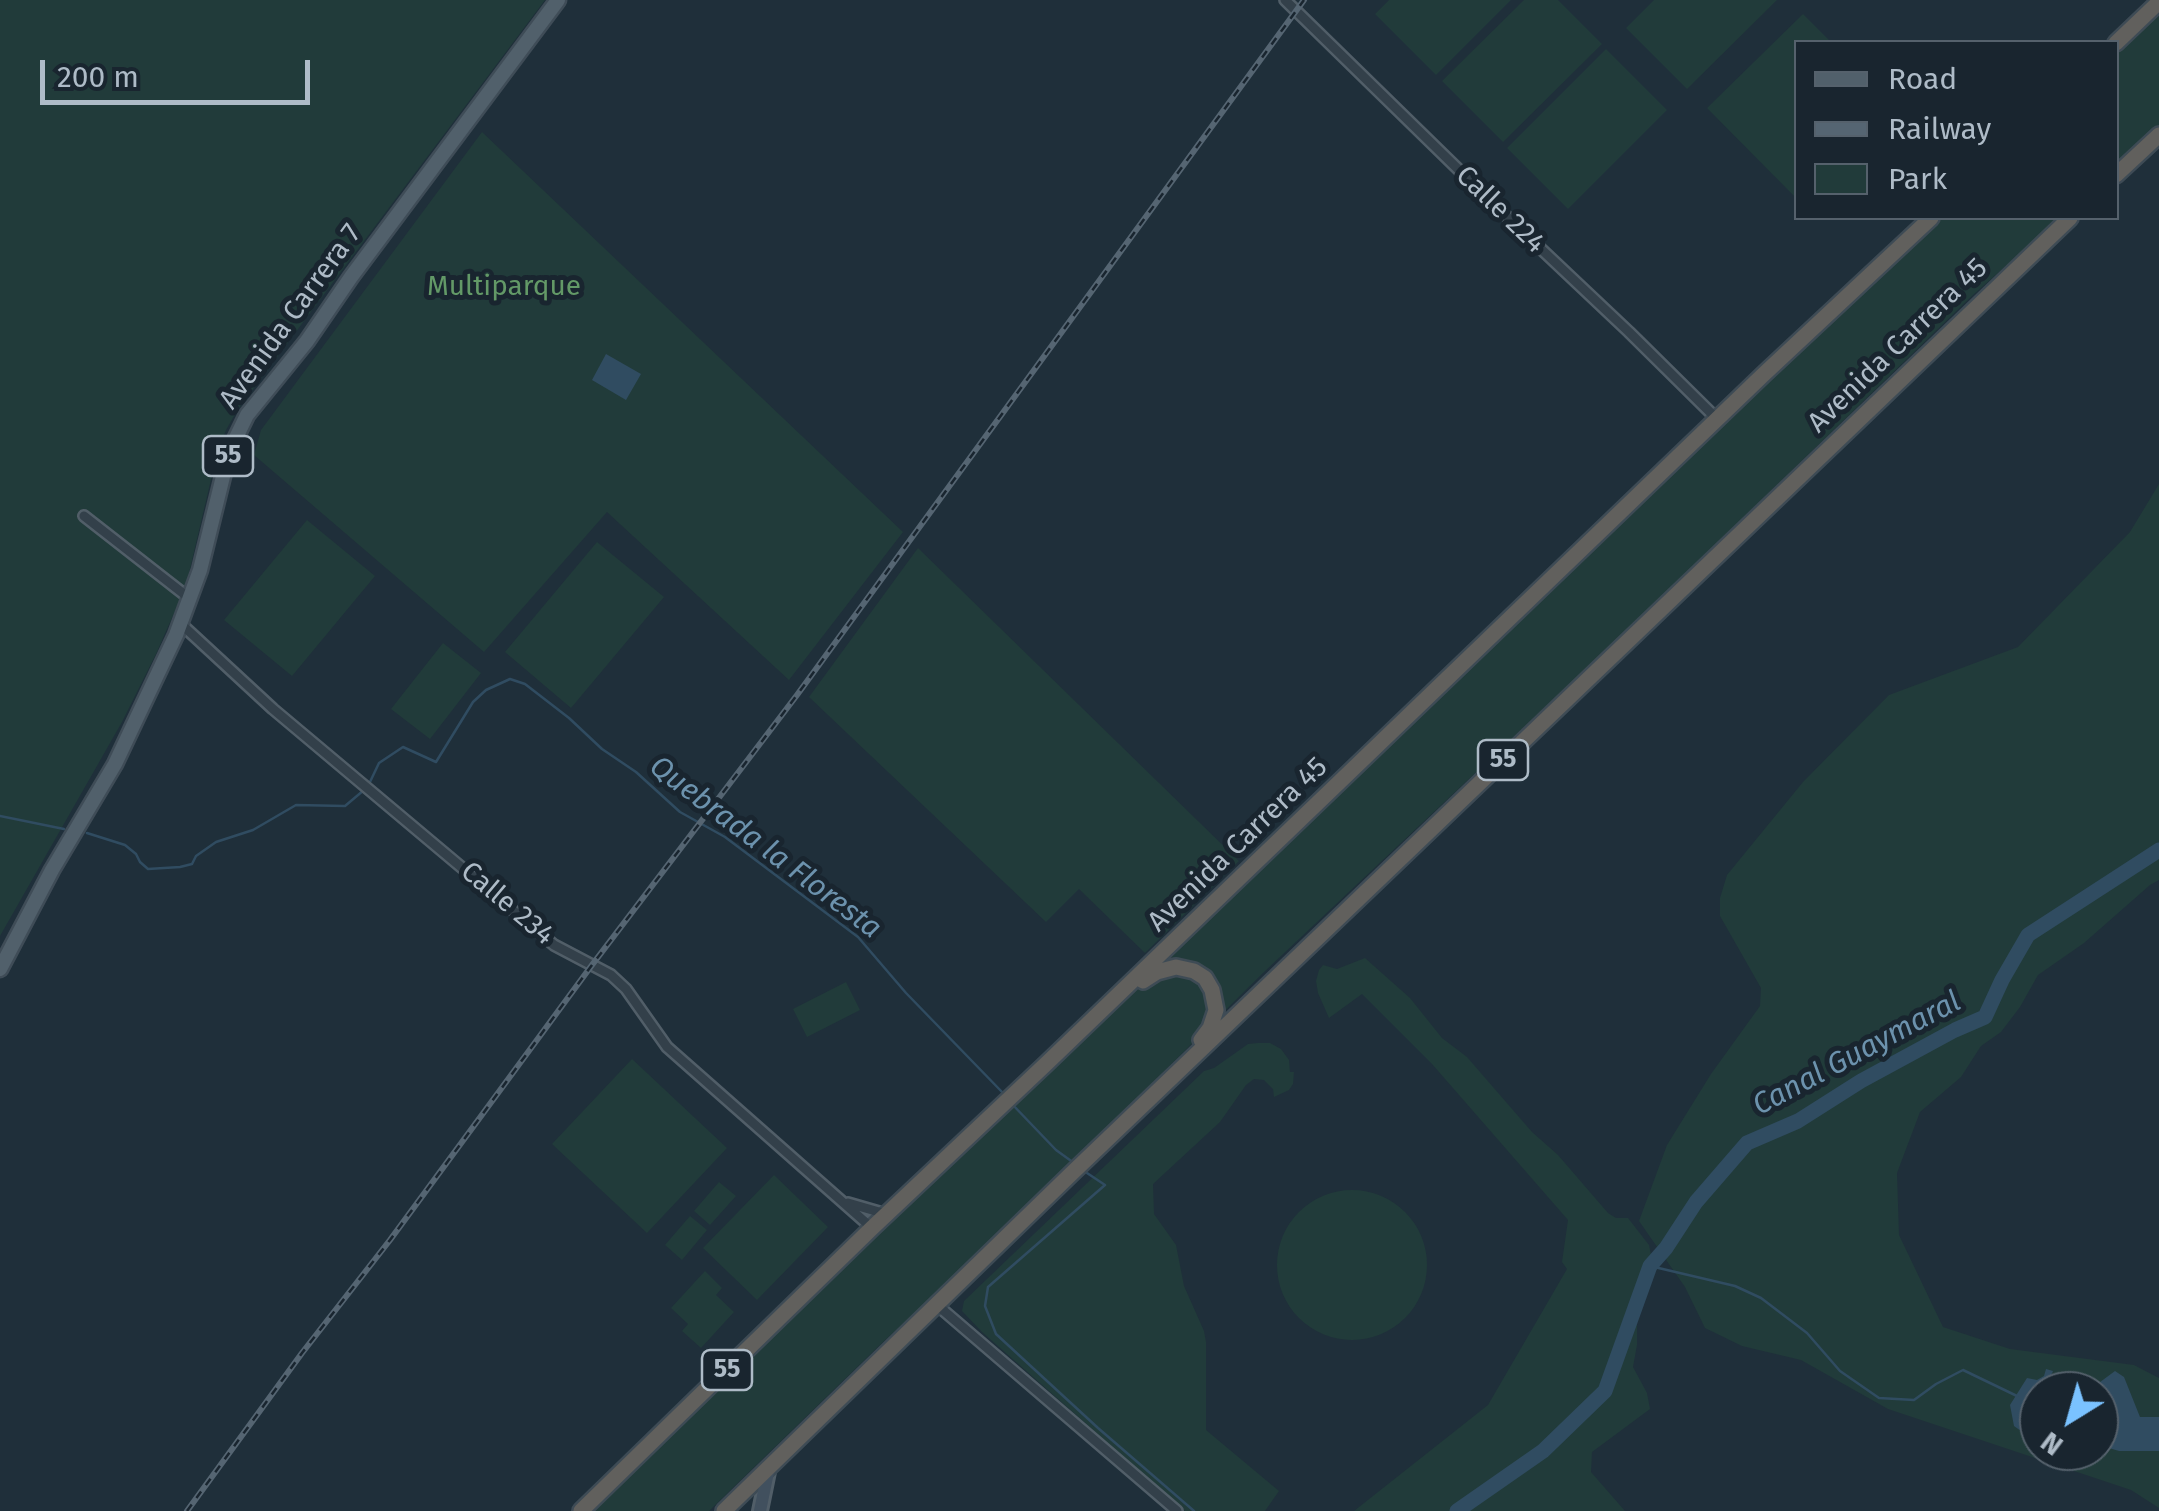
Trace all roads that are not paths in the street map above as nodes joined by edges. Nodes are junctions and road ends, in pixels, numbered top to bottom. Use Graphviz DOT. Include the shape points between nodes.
graph roads {
  1 [pos="558,0"];
  2 [pos="1284,0"];
  3 [pos="2159,2"];
  4 [pos="2119,40"];
  5 [pos="2159,135"];
  6 [pos="2119,172"];
  7 [pos="1929,220"];
  8 [pos="2068,220"];
  9 [pos="1716,419"];
  10 [pos="84,516"];
  11 [pos="189,598"];
  12 [pos="180,623"];
  13 [pos="0,969"];
  14 [pos="1092,1020"];
  15 [pos="1153,1096"];
  16 [pos="845,1203"];
  17 [pos="888,1214"];
  18 [pos="872,1228"];
  19 [pos="937,1304"];
  20 [pos="769,1467"];
  21 [pos="581,1511"];
  22 [pos="724,1511"];
  23 [pos="760,1511"];
  24 [pos="1177,1511"];
  1 -- 11 [label="main road, Avenida Carrera 7 / 55" via="246,416 229,452"];
  2 -- 9 [label="street, Calle 224"];
  3 -- 4 [label="highway"];
  5 -- 6 [label="highway"];
  7 -- 9 [label="highway, Avenida Carrera 45 / 55"];
  8 -- 15 [label="highway, Avenida Carrera 45 / 55"];
  9 -- 14 [label="highway, Avenida Carrera 45 / 55"];
  10 -- 11 [label="street"];
  11 -- 12 [label="main road, Avenida Carrera 7 / 55"];
  12 -- 13 [label="main road, Avenida Carrera 7 / 55" via="115,764"];
  12 -- 16 [label="street, Calle 234" via="554,945 611,975 667,1047"];
  14 -- 15 [label="highway" via="1168,968 1194,970 1209,984 1216,1010 1210,1028"];
  14 -- 17 [label="highway, Avenida Carrera 45 / 55"];
  15 -- 19 [label="highway, Avenida Carrera 45 / 55"];
  16 -- 17 [label="street"];
  16 -- 18 [label="street, Calle 234"];
  17 -- 18 [label="highway, Avenida Carrera 45 / 55"];
  18 -- 21 [label="highway, Avenida Carrera 45 / 55"];
  19 -- 20 [label="highway, Avenida Carrera 45 / 55"];
  19 -- 24 [label="street"];
  20 -- 22 [label="highway, Avenida Carrera 45 / 55"];
  20 -- 23 [label="main road"];
}
